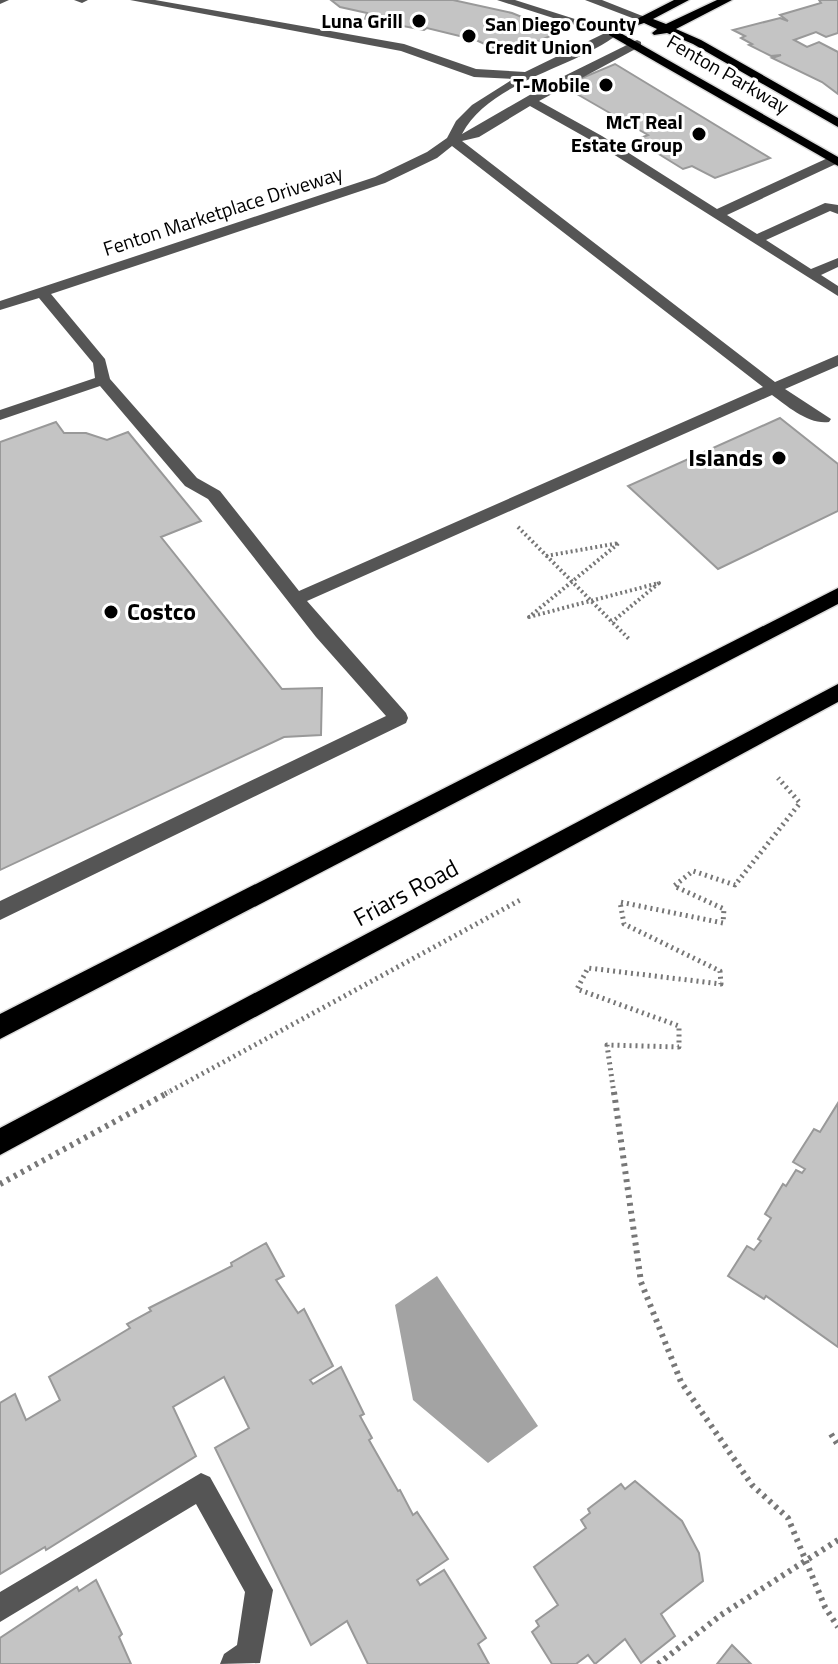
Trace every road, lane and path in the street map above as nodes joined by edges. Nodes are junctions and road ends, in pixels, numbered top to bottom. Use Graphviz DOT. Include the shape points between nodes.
graph roads {
  1 [pos="136,0"];
  2 [pos="503,0"];
  3 [pos="591,0"];
  4 [pos="683,0"];
  5 [pos="726,0"];
  6 [pos="644,19"];
  7 [pos="665,29"];
  8 [pos="613,33"];
  9 [pos="637,44"];
  10 [pos="474,73"];
  11 [pos="530,76"];
  12 [pos="488,100"];
  13 [pos="530,101"];
  14 [pos="838,123"];
  15 [pos="452,140"];
  16 [pos="836,161"];
  17 [pos="838,210"];
  18 [pos="718,214"];
  19 [pos="757,239"];
  20 [pos="838,262"];
  21 [pos="811,274"];
  22 [pos="42,292"];
  23 [pos="838,292"];
  24 [pos="0,306"];
  25 [pos="838,360"];
  26 [pos="103,380"];
  27 [pos="774,389"];
  28 [pos="0,415"];
  29 [pos="823,419"];
  30 [pos="501,509"];
  31 [pos="546,556"];
  32 [pos="572,582"];
  33 [pos="838,595"];
  34 [pos="296,599"];
  35 [pos="593,603"];
  36 [pos="612,622"];
  37 [pos="630,640"];
  38 [pos="838,692"];
  39 [pos="778,778"];
  40 [pos="534,892"];
  41 [pos="0,911"];
  42 [pos="0,1027"];
  43 [pos="0,1142"];
  44 [pos="0,1184"];
  45 [pos="831,1434"];
  46 [pos="838,1445"];
  47 [pos="838,1540"];
  48 [pos="0,1608"];
  49 [pos="838,1627"];
  50 [pos="234,1664"];
  51 [pos="658,1664"];
  1 -- 10 [label="street" via="404,48"];
  2 -- 8 [label="street, Fenton Parkway"];
  3 -- 6 [label="street, Fenton Parkway"];
  4 -- 6 [label="main road"];
  5 -- 7 [label="main road"];
  6 -- 7 [label="main road, Fenton Parkway"];
  6 -- 8 [label="main road"];
  7 -- 9 [label="main road"];
  7 -- 14 [label="main road, Fenton Parkway"];
  8 -- 9 [label="main road, Fenton Parkway"];
  8 -- 11 [label="street, Fenton Marketplace Driveway"];
  9 -- 13 [label="street, Fenton Marketplace Driveway"];
  9 -- 16 [label="main road, Fenton Parkway"];
  10 -- 11 [label="street"];
  10 -- 12 [label="street" via="488,86"];
  11 -- 12 [label="street, Fenton Marketplace Driveway"];
  12 -- 15 [label="street, Fenton Marketplace Driveway" via="466,117"];
  13 -- 15 [label="street, Fenton Marketplace Driveway" via="475,134"];
  13 -- 18 [label="street"];
  15 -- 22 [label="street, Fenton Marketplace Driveway" via="380,180"];
  15 -- 27 [label="street"];
  16 -- 18 [label="street"];
  17 -- 19 [label="street" via="830,206"];
  18 -- 19 [label="street"];
  19 -- 21 [label="street"];
  20 -- 21 [label="street"];
  21 -- 23 [label="street"];
  22 -- 24 [label="street, Fenton Marketplace Driveway"];
  22 -- 26 [label="street" via="100,362"];
  25 -- 27 [label="street"];
  26 -- 28 [label="street"];
  26 -- 34 [label="street" via="191,482 214,495"];
  27 -- 29 [label="street"];
  27 -- 30 [label="street"];
  30 -- 31 [label="path"];
  30 -- 34 [label="street"];
  31 -- 32 [label="path"];
  31 -- 32 [label="path" via="619,543"];
  32 -- 35 [label="path"];
  32 -- 35 [label="path" via="529,617"];
  33 -- 42 [label="highway"];
  34 -- 41 [label="street" via="399,718"];
  35 -- 36 [label="path"];
  35 -- 36 [label="path" via="659,583"];
  36 -- 37 [label="path"];
  38 -- 43 [label="highway, Friars Road"];
  39 -- 49 [label="path" via="800,803 735,885 693,871 674,886 724,909 723,923 620,902 624,924 720,971 721,984 588,968 577,989 679,1026 679,1047 607,1045 641,1282 681,1382 752,1485 788,1518"];
  40 -- 44 [label="path"];
  45 -- 46 [label="path"];
  47 -- 51 [label="path, bridge" via="721,1615"];
  48 -- 50 [label="street" via="201,1486 259,1590 250,1653"];
}
